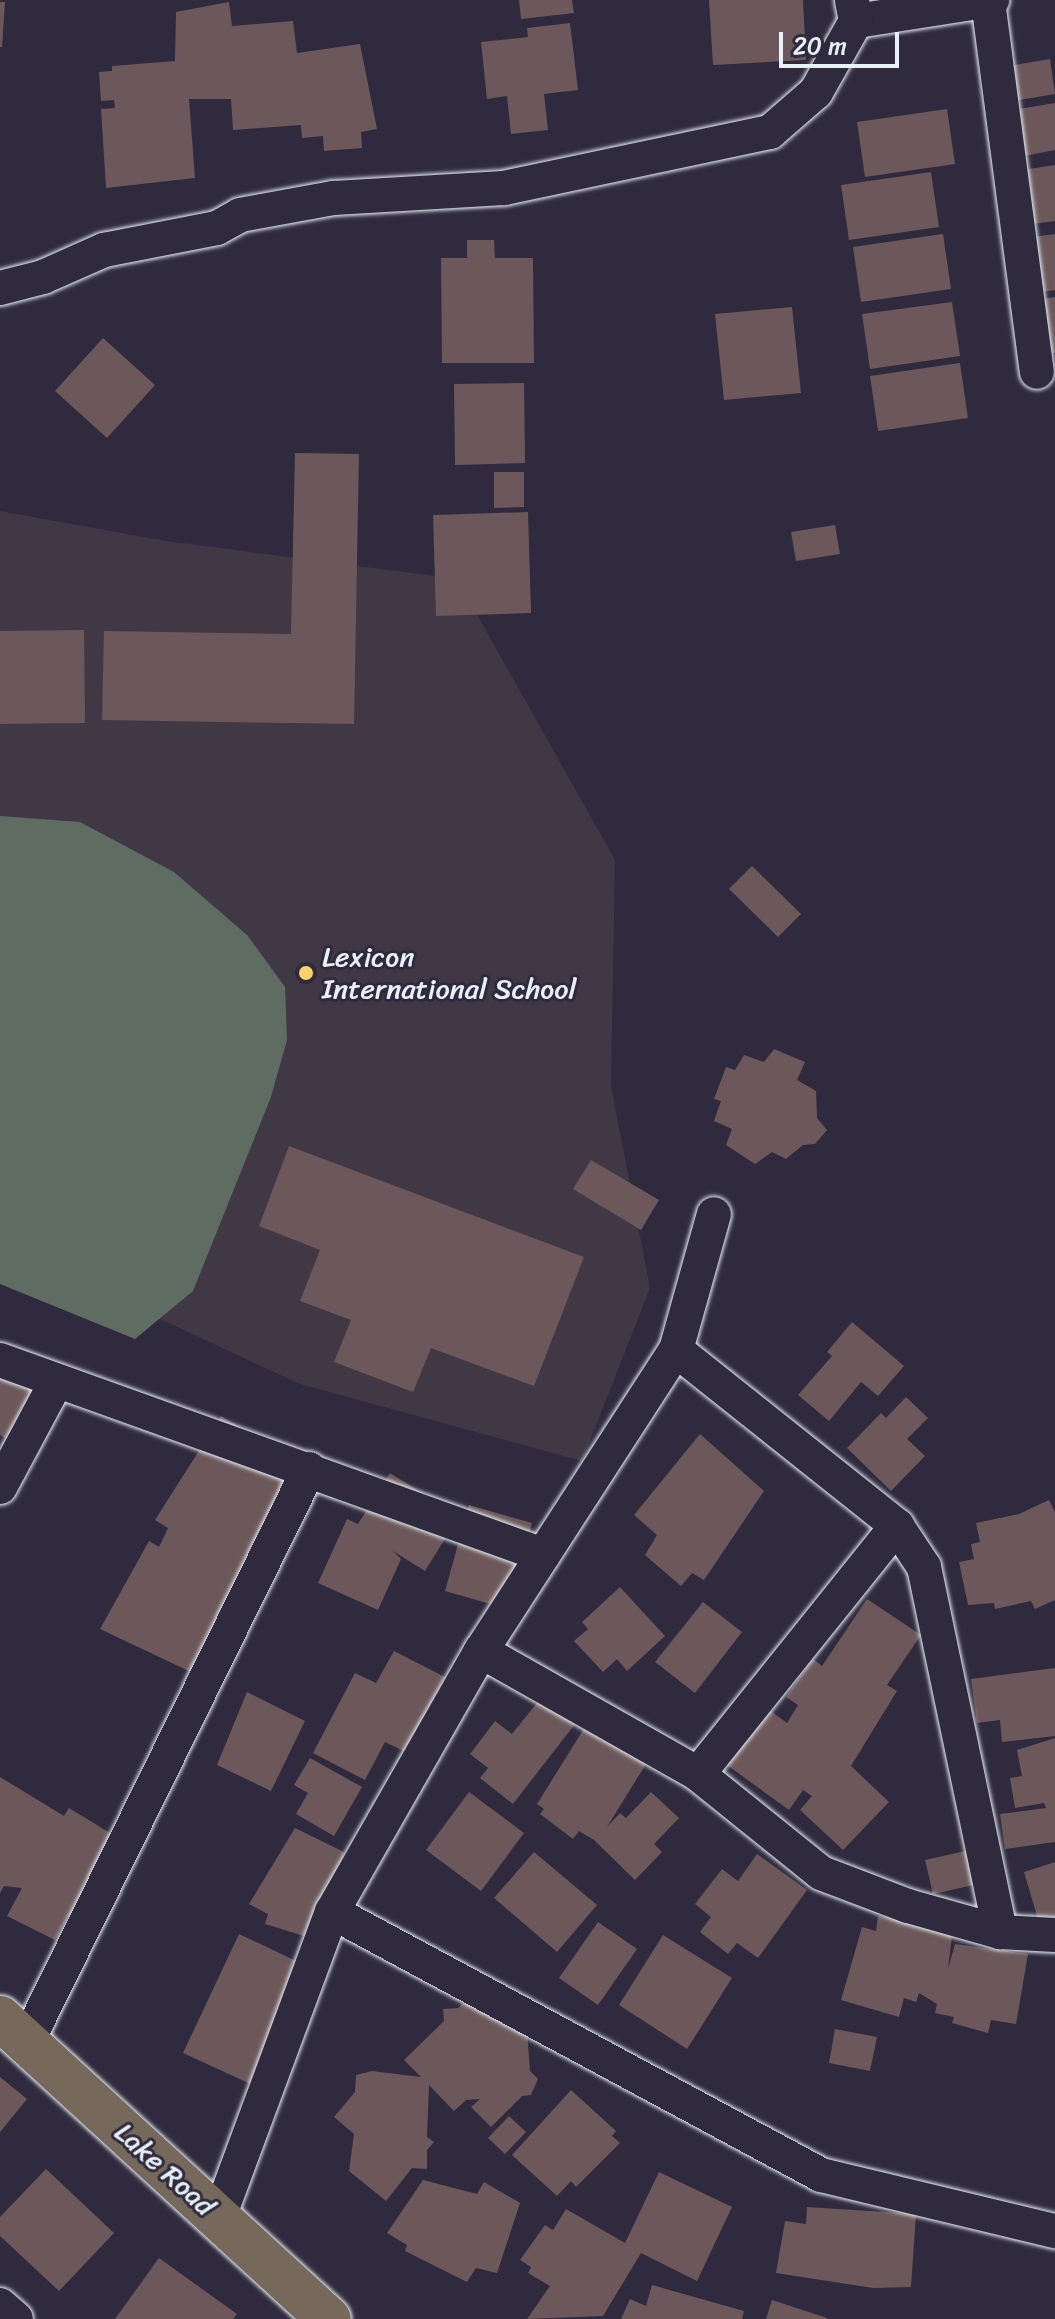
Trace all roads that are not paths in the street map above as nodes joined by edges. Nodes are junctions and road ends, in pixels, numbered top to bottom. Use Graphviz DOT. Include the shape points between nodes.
graph roads {
  1 [pos="990,0"];
  2 [pos="854,10"];
  3 [pos="0,288"];
  4 [pos="1037,372"];
  5 [pos="714,1214"];
  6 [pos="676,1350"];
  7 [pos="0,1360"];
  8 [pos="56,1382"];
  9 [pos="309,1469"];
  10 [pos="0,1487"];
  11 [pos="897,1526"];
  12 [pos="543,1555"];
  13 [pos="481,1651"];
  14 [pos="698,1774"];
  15 [pos="332,1912"];
  16 [pos="1000,1932"];
  17 [pos="1055,1935"];
  18 [pos="13,2031"];
  19 [pos="219,2217"];
  20 [pos="1055,2231"];
  21 [pos="0,2305"];
  22 [pos="16,2319"];
  23 [pos="329,2319"];
  1 -- 2 [label="street"];
  1 -- 4 [label="street"];
  2 -- 3 [label="street" via="816,92 770,132 504,188 334,198 240,215 217,228 104,250 43,277"];
  5 -- 6 [label="street"];
  6 -- 11 [label="street"];
  6 -- 12 [label="street"];
  7 -- 8 [label="street"];
  8 -- 9 [label="street"];
  8 -- 10 [label="street"];
  9 -- 12 [label="street"];
  9 -- 18 [label="street"];
  11 -- 14 [label="street"];
  11 -- 16 [label="street" via="924,1567"];
  12 -- 13 [label="street"];
  13 -- 14 [label="street"];
  13 -- 15 [label="street"];
  14 -- 16 [label="street" via="821,1873 908,1906"];
  15 -- 19 [label="street"];
  15 -- 20 [label="street" via="821,2175"];
  16 -- 17 [label="street"];
  18 -- 19 [label="main road, Lake Road"];
  19 -- 23 [label="main road, Lake Road"];
  21 -- 22 [label="street"];
}
